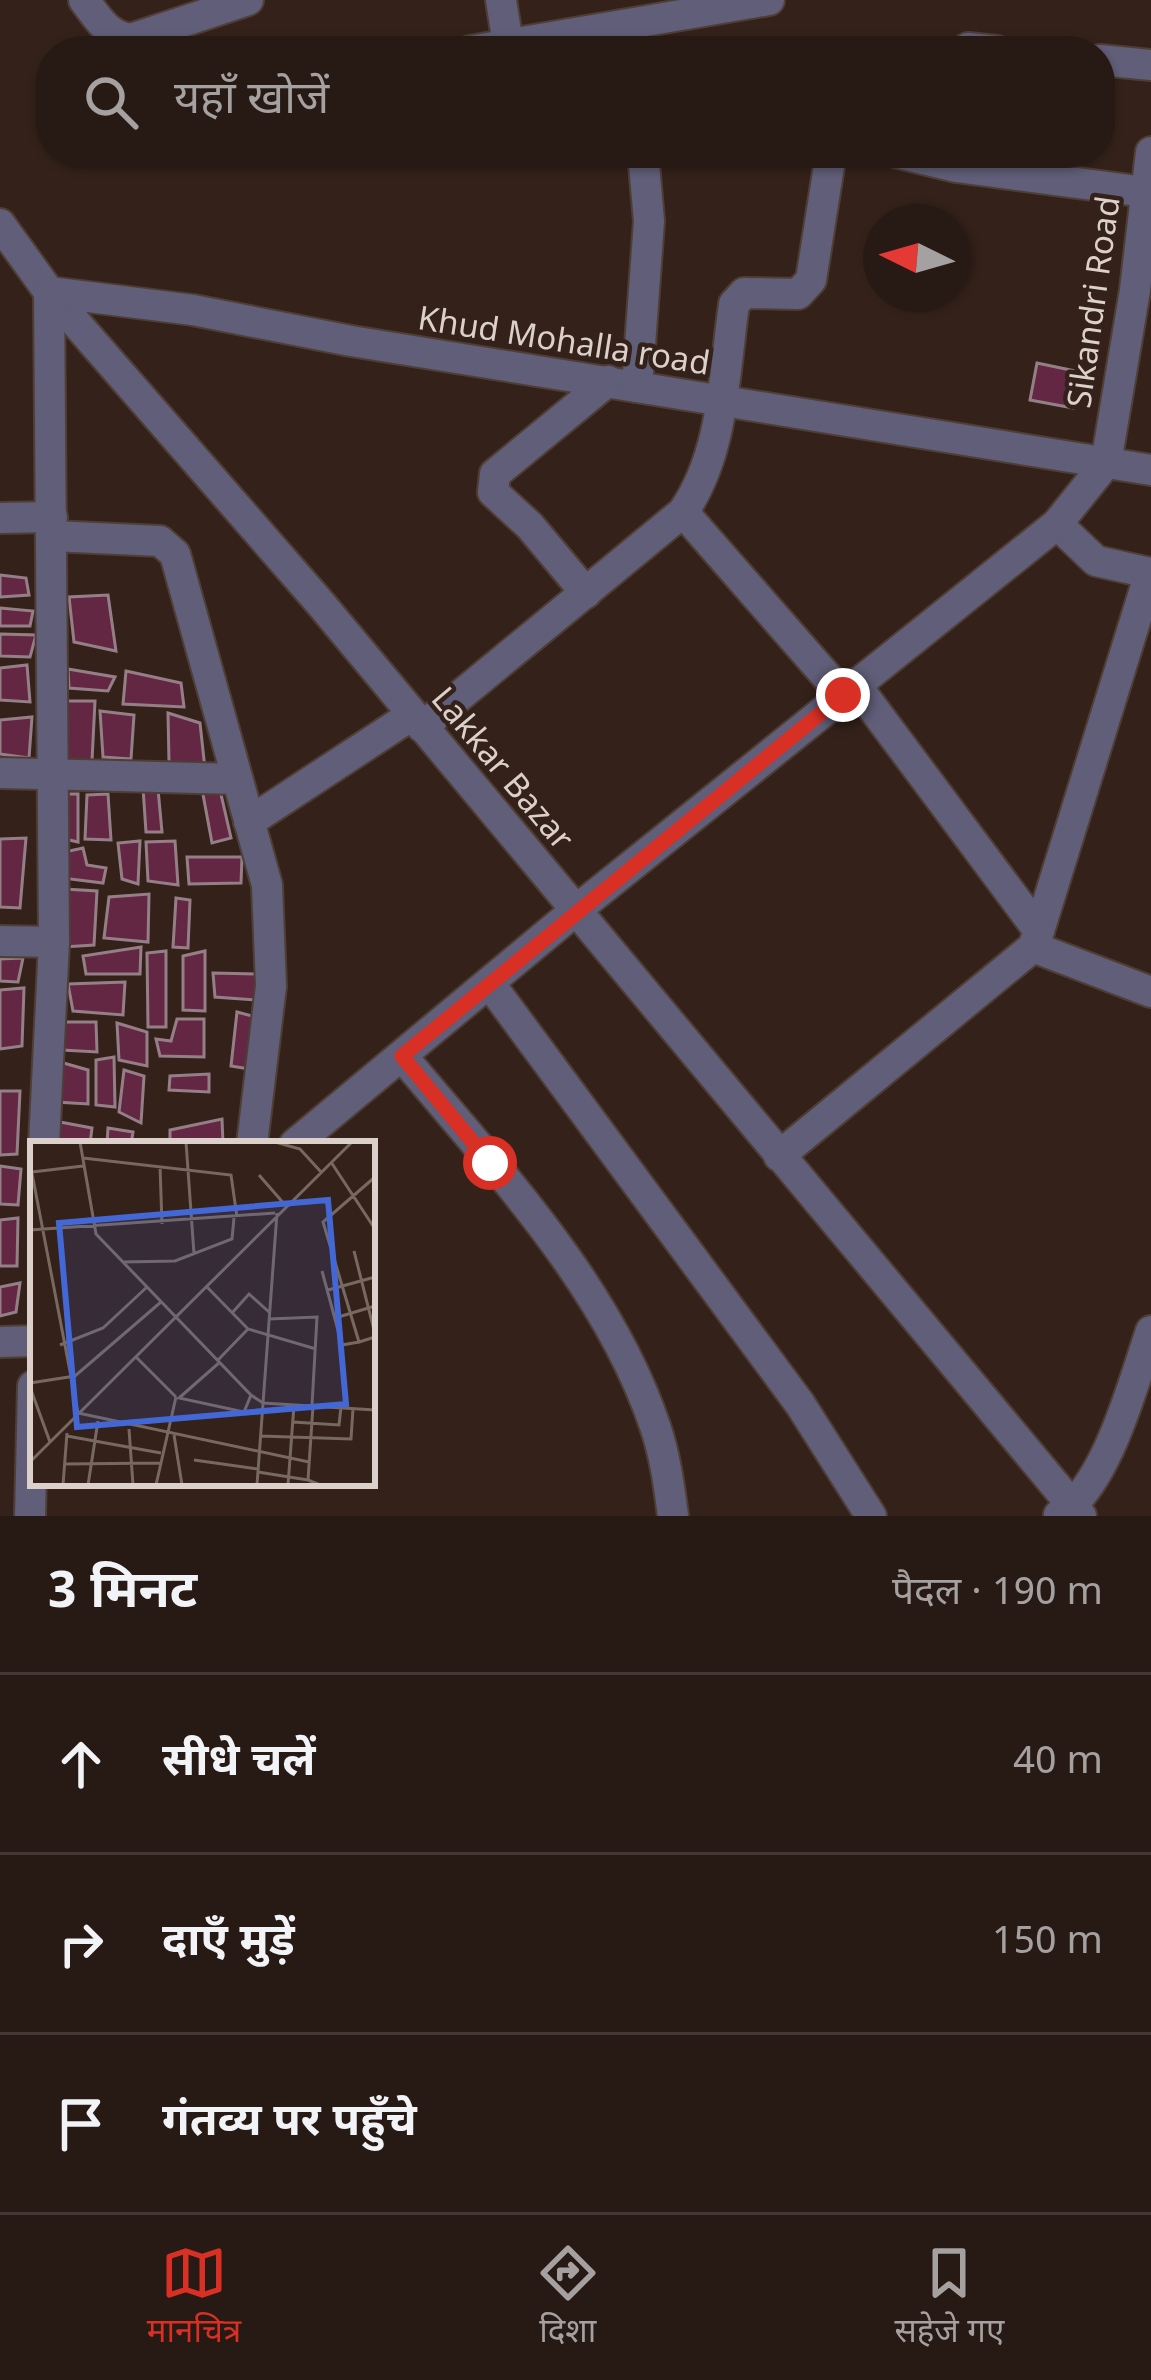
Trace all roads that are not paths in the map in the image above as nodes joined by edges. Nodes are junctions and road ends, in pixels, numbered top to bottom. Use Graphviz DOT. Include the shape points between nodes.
graph roads {
  1 [pos="84,0"];
  2 [pos="248,0"];
  3 [pos="501,0"];
  4 [pos="769,0"];
  5 [pos="662,8"];
  6 [pos="124,36"];
  7 [pos="140,36"];
  8 [pos="507,36"];
  9 [pos="542,36"];
  10 [pos="1115,61"];
  11 [pos="1151,65"];
  12 [pos="1151,152"];
  13 [pos="645,168"];
  14 [pos="829,168"];
  15 [pos="974,168"];
  16 [pos="1148,187"];
  17 [pos="4,236"];
  18 [pos="1143,291"];
  19 [pos="49,292"];
  20 [pos="622,384"];
  21 [pos="720,402"];
  22 [pos="1106,463"];
  23 [pos="1151,470"];
  24 [pos="683,512"];
  25 [pos="0,518"];
  26 [pos="1058,524"];
  27 [pos="52,527"];
  28 [pos="1150,573"];
  29 [pos="586,593"];
  30 [pos="849,690"];
  31 [pos="417,721"];
  32 [pos="0,773"];
  33 [pos="52,774"];
  34 [pos="238,779"];
  35 [pos="249,822"];
  36 [pos="575,911"];
  37 [pos="1036,939"];
  38 [pos="0,941"];
  39 [pos="54,942"];
  40 [pos="490,984"];
  41 [pos="1151,992"];
  42 [pos="402,1056"];
  43 [pos="44,1141"];
  44 [pos="252,1141"];
  45 [pos="299,1141"];
  46 [pos="779,1156"];
  47 [pos="1151,1331"];
  48 [pos="30,1341"];
  49 [pos="0,1342"];
  50 [pos="1140,1398"];
  51 [pos="31,1486"];
  52 [pos="1071,1513"];
  53 [pos="30,1516"];
  54 [pos="673,1516"];
  55 [pos="871,1516"];
  1 -- 6 [label="street" via="106,28"];
  2 -- 7 [label="street"];
  3 -- 8 [label="street"];
  4 -- 5 [label="street"];
  5 -- 9 [label="street"];
  10 -- 11 [label="street"];
  12 -- 16 [label="street, Sikandri Road"];
  13 -- 20 [label="street" via="649,221"];
  14 -- 21 [label="street" via="811,280 798,294 737,297"];
  15 -- 16 [label="street"];
  16 -- 18 [label="street, Sikandri Road"];
  17 -- 19 [label="street"];
  18 -- 22 [label="street, Sikandri Road"];
  19 -- 20 [label="street, Khud Mohalla road"];
  19 -- 27 [label="street"];
  19 -- 31 [label="street, Lakkar Bazar"];
  20 -- 21 [label="street, Khud Mohalla road"];
  20 -- 29 [label="street" via="495,474 491,485"];
  21 -- 22 [label="street, Khud Mohalla road"];
  21 -- 24 [label="street" via="705,474"];
  22 -- 23 [label="street, Khud Mohalla road"];
  22 -- 26 [label="street"];
  24 -- 29 [label="street"];
  24 -- 30 [label="street"];
  25 -- 27 [label="street"];
  26 -- 28 [label="street" via="1096,561"];
  26 -- 30 [label="street"];
  27 -- 33 [label="street"];
  27 -- 34 [label="street" via="160,541 175,554"];
  28 -- 37 [label="street"];
  29 -- 31 [label="street"];
  30 -- 36 [label="street"];
  30 -- 37 [label="street"];
  31 -- 35 [label="street"];
  31 -- 36 [label="street, Lakkar Bazar"];
  32 -- 33 [label="street"];
  33 -- 34 [label="street"];
  33 -- 39 [label="street"];
  34 -- 35 [label="street"];
  35 -- 44 [label="street" via="267,885 272,965"];
  36 -- 40 [label="street"];
  36 -- 46 [label="street, Lakkar Bazar"];
  37 -- 41 [label="street"];
  37 -- 46 [label="street"];
  38 -- 39 [label="street"];
  39 -- 43 [label="street"];
  40 -- 42 [label="street"];
  40 -- 55 [label="street" via="800,1404"];
  42 -- 45 [label="street"];
  42 -- 54 [label="street" via="607,1322 656,1429"];
  46 -- 52 [label="street, Lakkar Bazar"];
  47 -- 50 [label="street"];
  48 -- 49 [label="street"];
  50 -- 52 [label="street"];
  51 -- 53 [label="street"];
}
